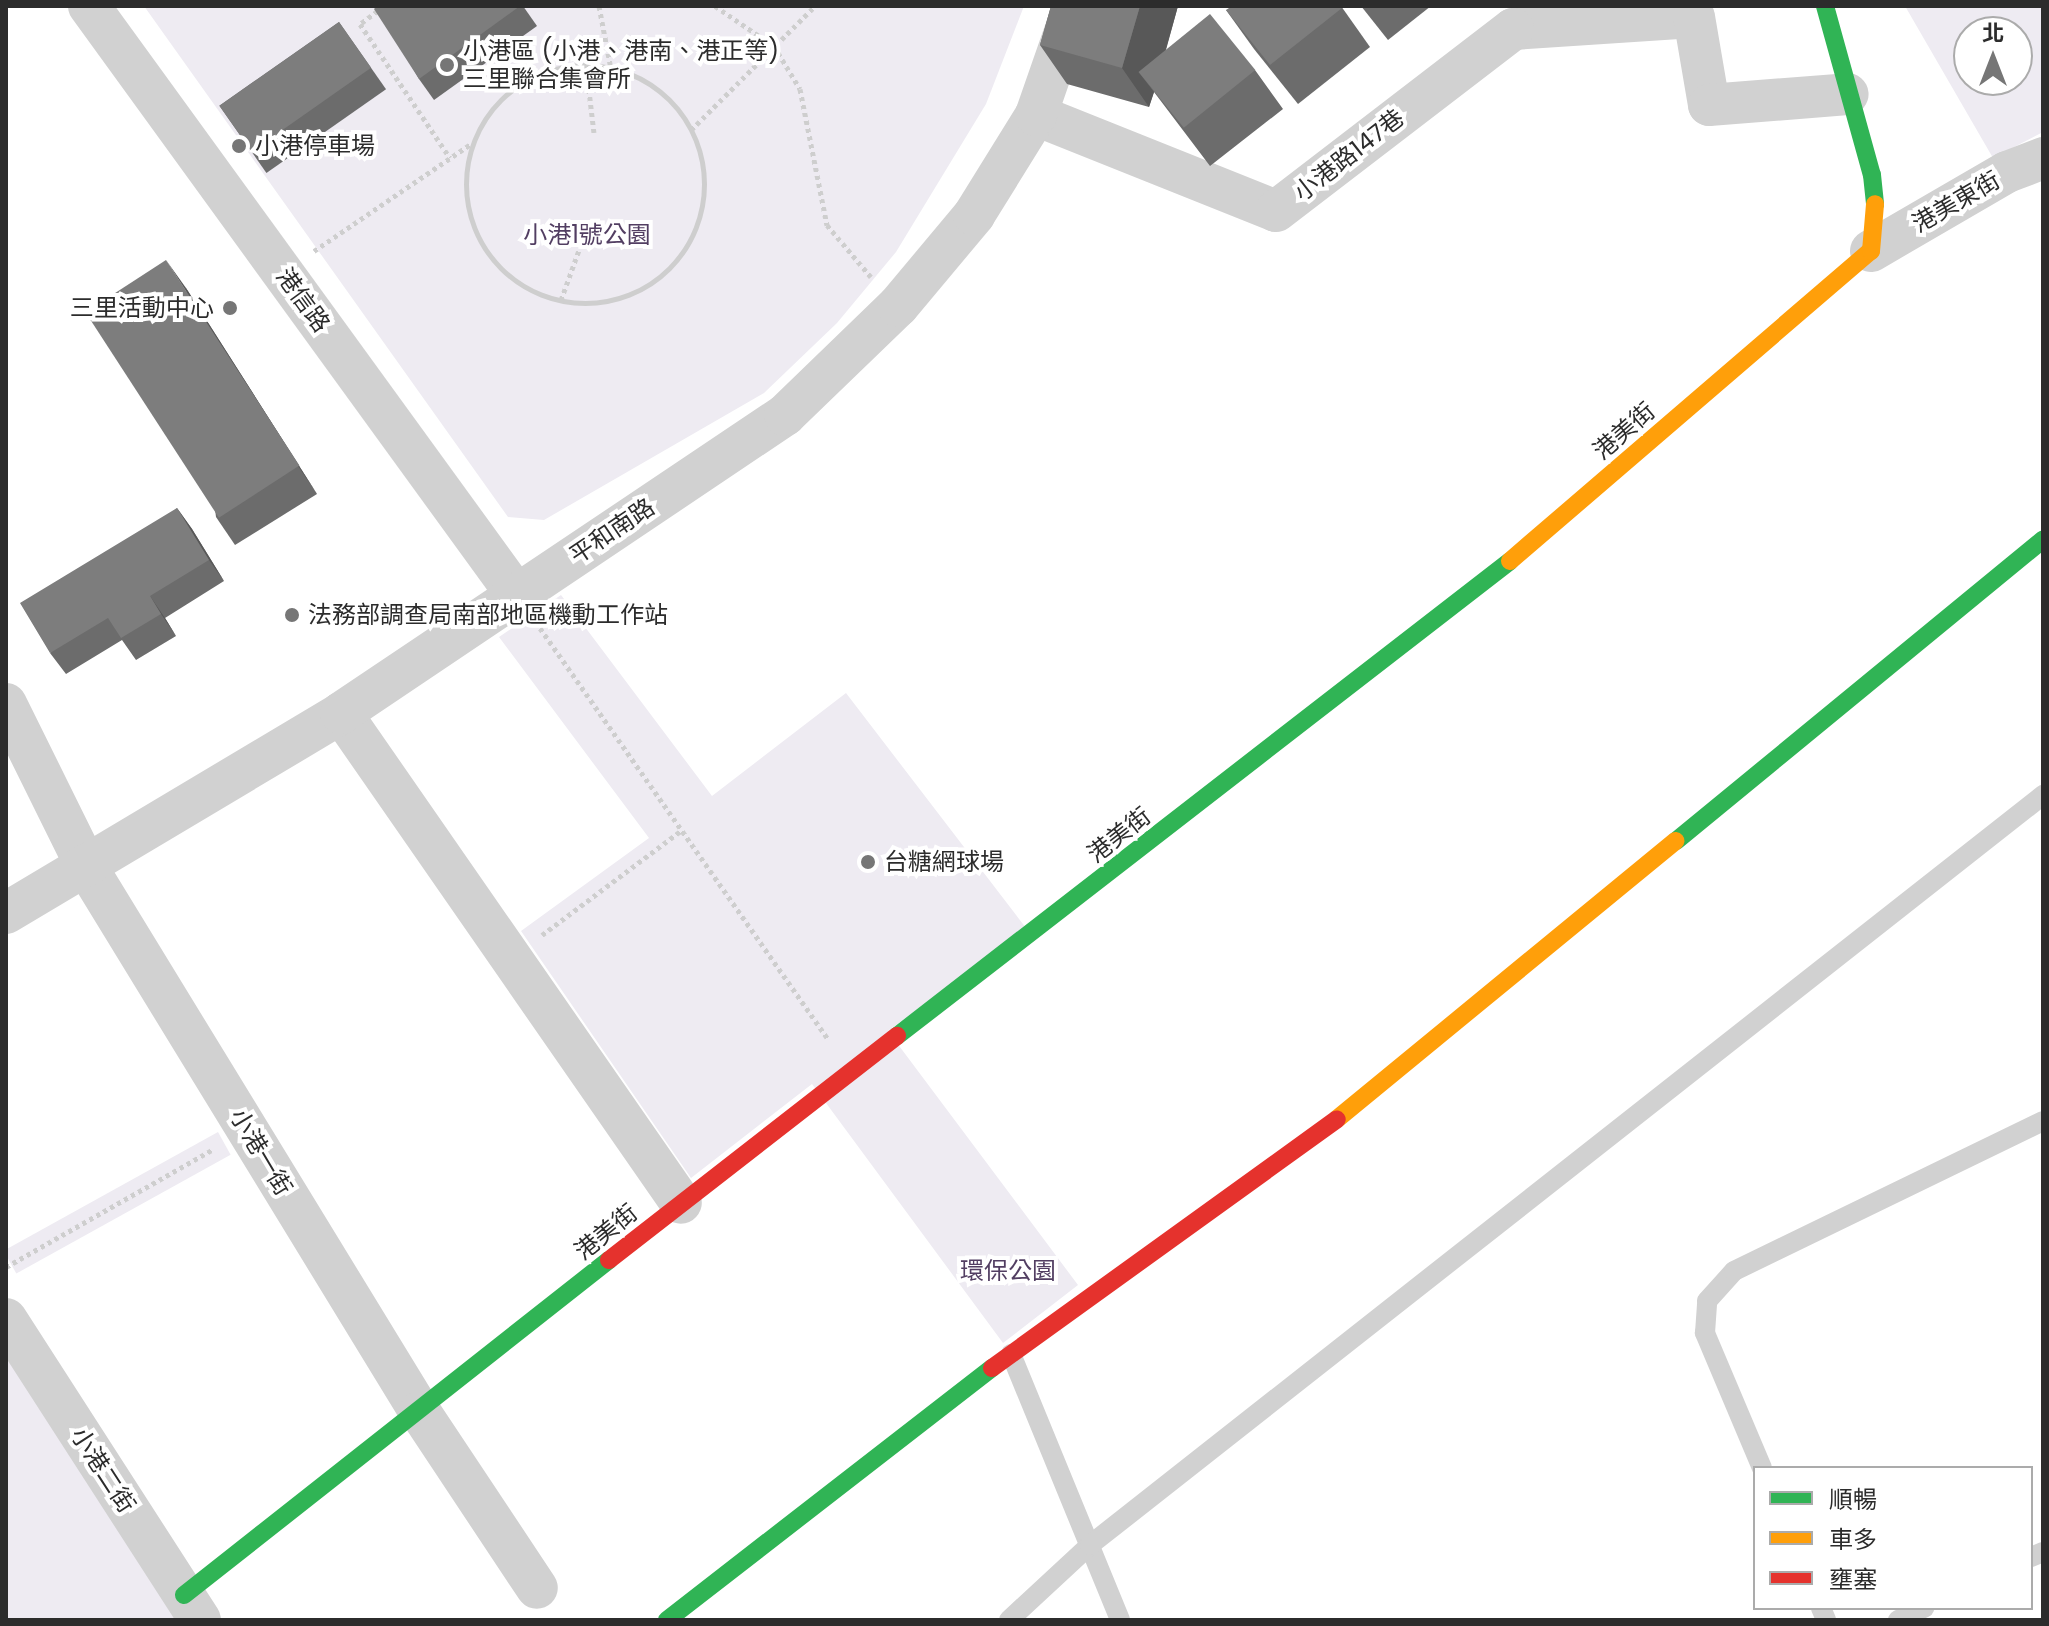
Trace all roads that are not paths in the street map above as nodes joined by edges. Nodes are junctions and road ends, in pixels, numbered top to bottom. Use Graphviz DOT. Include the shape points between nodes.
graph roads {
  1 [pos="89,6"];
  2 [pos="1074,6"];
  3 [pos="1825,6"];
  4 [pos="1511,18"];
  5 [pos="1848,94"];
  6 [pos="1036,115"];
  7 [pos="2043,158"];
  8 [pos="1871,251"];
  9 [pos="2043,540"];
  10 [pos="516,594"];
  11 [pos="6,704"];
  12 [pos="341,713"];
  13 [pos="2043,795"];
  14 [pos="86,866"];
  15 [pos="6,913"];
  16 [pos="2043,1121"];
  17 [pos="681,1203"];
  18 [pos="6,1319"];
  19 [pos="1011,1354"];
  20 [pos="420,1412"];
  21 [pos="1761,1466"];
  22 [pos="1090,1545"];
  23 [pos="537,1588"];
  24 [pos="192,1608"];
  25 [pos="1920,1610"];
  26 [pos="667,1620"];
  27 [pos="1009,1620"];
  28 [pos="1120,1620"];
  29 [pos="1898,1620"];
  1 -- 10 [label="street, 港信路"];
  2 -- 6 [label="street, 平和南路"];
  3 -- 5 [label="street"];
  4 -- 5 [label="street" via="1694,17 1709,105"];
  4 -- 6 [label="street, 小港路147巷" via="1276,211"];
  5 -- 8 [label="street" via="1872,175 1876,220"];
  6 -- 10 [label="street, 平和南路" via="974,215 898,306 785,415"];
  7 -- 8 [label="street, 港美東街" via="2007,172"];
  8 -- 17 [label="street, 港美街" via="1499,570"];
  9 -- 19 [label="street" via="1321,1132"];
  10 -- 12 [label="street, 平和南路"];
  11 -- 14 [label="street, 小港一街"];
  12 -- 14 [label="street, 平和南路"];
  12 -- 17 [label="street"];
  13 -- 22 [label="lane"];
  14 -- 15 [label="street, 平和南路"];
  14 -- 20 [label="street, 小港一街"];
  16 -- 21 [label="lane" via="1734,1271 1707,1301 1705,1333"];
  17 -- 20 [label="street, 港美街"];
  18 -- 24 [label="street, 小港二街"];
  19 -- 22 [label="lane"];
  19 -- 26 [label="street"];
  20 -- 23 [label="street, 小港一街"];
  20 -- 24 [label="street, 港美街"];
  22 -- 27 [label="lane"];
  22 -- 28 [label="lane"];
  25 -- 29 [label="lane"];
}
